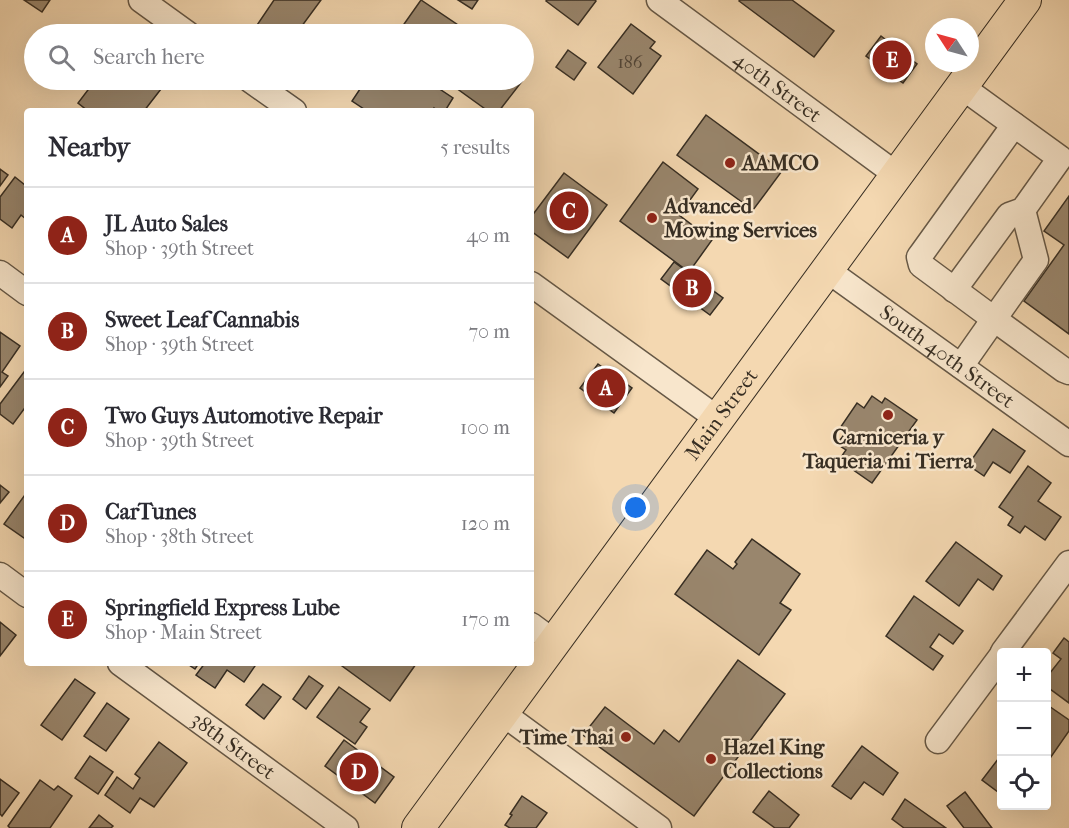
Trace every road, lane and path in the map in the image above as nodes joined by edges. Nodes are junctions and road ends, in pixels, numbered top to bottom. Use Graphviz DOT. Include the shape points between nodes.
graph roads {
  1 [pos="141,0"];
  2 [pos="659,0"];
  3 [pos="1025,0"];
  4 [pos="174,24"];
  5 [pos="962,87"];
  6 [pos="264,90"];
  7 [pos="290,108"];
  8 [pos="1014,125"];
  9 [pos="1064,162"];
  10 [pos="897,175"];
  11 [pos="1023,210"];
  12 [pos="827,270"];
  13 [pos="0,273"];
  14 [pos="534,286"];
  15 [pos="954,290"];
  16 [pos="24,291"];
  17 [pos="994,319"];
  18 [pos="961,366"];
  19 [pos="1069,372"];
  20 [pos="718,419"];
  21 [pos="1069,444"];
  22 [pos="1069,564"];
  23 [pos="0,575"];
  24 [pos="24,593"];
  25 [pos="543,633"];
  26 [pos="1006,648"];
  27 [pos="534,651"];
  28 [pos="997,661"];
  29 [pos="124,666"];
  30 [pos="526,666"];
  31 [pos="502,713"];
  32 [pos="938,741"];
  33 [pos="346,828"];
  34 [pos="418,828"];
  35 [pos="659,828"];
  1 -- 4 [label="street"];
  2 -- 10 [label="street, 40th Street"];
  3 -- 5 [label="main road, Main Street"];
  5 -- 8 [label="street"];
  5 -- 10 [label="main road, Main Street"];
  6 -- 7 [label="street"];
  8 -- 9 [label="street"];
  8 -- 15 [label="street" via="922,253 920,261 924,268"];
  9 -- 11 [label="street"];
  10 -- 12 [label="main road, Main Street"];
  11 -- 15 [label="street" via="1010,215"];
  11 -- 17 [label="street" via="1036,260"];
  12 -- 18 [label="street, South 40th Street"];
  12 -- 20 [label="main road, Main Street"];
  13 -- 16 [label="street"];
  14 -- 20 [label="street"];
  15 -- 17 [label="street"];
  17 -- 18 [label="street"];
  17 -- 19 [label="street"];
  18 -- 21 [label="street, South 40th Street"];
  20 -- 25 [label="main road, Main Street"];
  22 -- 26 [label="street"];
  23 -- 24 [label="street"];
  25 -- 27 [label="main road, Main Street"];
  28 -- 32 [label="street"];
  29 -- 33 [label="street, 38th Street"];
  30 -- 31 [label="main road, Main Street"];
  31 -- 34 [label="main road, Main Street"];
  31 -- 35 [label="street"];
}
